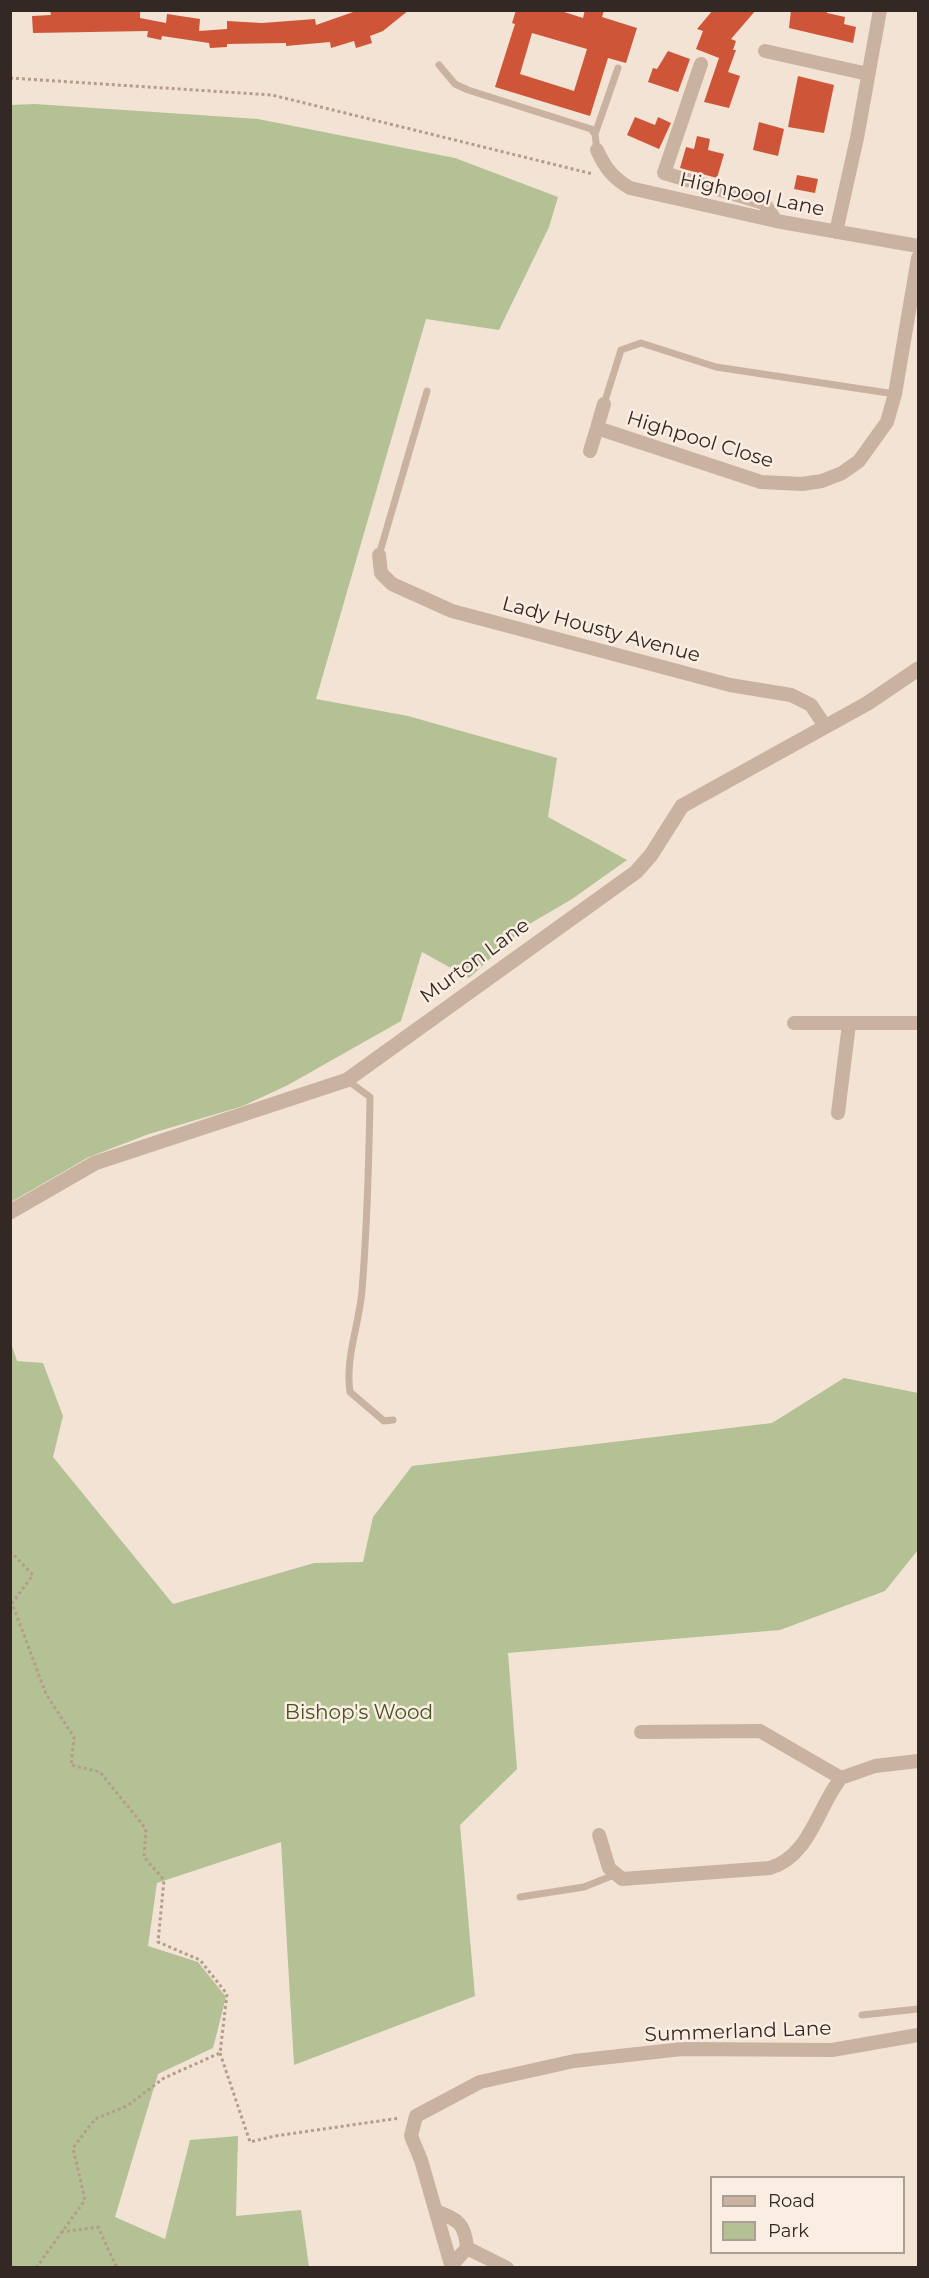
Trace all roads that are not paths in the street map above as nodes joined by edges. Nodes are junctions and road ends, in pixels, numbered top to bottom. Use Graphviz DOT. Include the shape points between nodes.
graph roads {
  1 [pos="880,10"];
  2 [pos="765,51"];
  3 [pos="701,64"];
  4 [pos="439,65"];
  5 [pos="618,68"];
  6 [pos="868,74"];
  7 [pos="595,134"];
  8 [pos="597,150"];
  9 [pos="664,173"];
  10 [pos="657,194"];
  11 [pos="776,221"];
  12 [pos="836,232"];
  13 [pos="918,246"];
  14 [pos="918,258"];
  15 [pos="427,392"];
  16 [pos="895,394"];
  17 [pos="604,404"];
  18 [pos="597,428"];
  19 [pos="590,451"];
  20 [pos="379,555"];
  21 [pos="918,669"];
  22 [pos="825,726"];
  23 [pos="794,1023"];
  24 [pos="918,1023"];
  25 [pos="849,1024"];
  26 [pos="347,1080"];
  27 [pos="838,1113"];
  28 [pos="10,1212"];
  29 [pos="393,1420"];
  30 [pos="641,1732"];
  31 [pos="918,1761"];
  32 [pos="841,1778"];
  33 [pos="599,1835"];
  34 [pos="614,1875"];
  35 [pos="520,1897"];
  36 [pos="918,2009"];
  37 [pos="862,2015"];
  38 [pos="918,2035"];
  39 [pos="436,2211"];
  40 [pos="467,2247"];
  41 [pos="452,2267"];
  42 [pos="507,2268"];
  1 -- 6 [label="street"];
  2 -- 6 [label="street"];
  3 -- 9 [label="street"];
  4 -- 7 [label="lane" via="455,84 468,90 591,129"];
  5 -- 7 [label="lane"];
  6 -- 12 [label="street"];
  7 -- 8 [label="lane"];
  8 -- 10 [label="street, Highpool Lane" via="615,180"];
  9 -- 10 [label="street"];
  9 -- 11 [label="street" via="764,202"];
  10 -- 11 [label="street, Highpool Lane"];
  11 -- 12 [label="street, Highpool Lane"];
  12 -- 13 [label="street, Highpool Lane"];
  14 -- 16 [label="street, Highpool Close"];
  15 -- 20 [label="lane"];
  16 -- 17 [label="lane" via="716,368 641,343 621,350"];
  16 -- 18 [label="street, Highpool Close" via="887,422 859,461 842,473 802,484 761,482"];
  17 -- 18 [label="street, Highpool Close"];
  18 -- 19 [label="street, Highpool Close"];
  20 -- 22 [label="street, Lady Housty Avenue" via="381,573 392,584 452,611 730,685 791,695 811,705"];
  21 -- 22 [label="street, Murton Lane"];
  22 -- 26 [label="street, Murton Lane" via="682,806 636,872"];
  23 -- 25 [label="street"];
  24 -- 25 [label="street"];
  25 -- 27 [label="street"];
  26 -- 28 [label="street, Murton Lane" via="94,1163"];
  26 -- 29 [label="lane" via="370,1097 362,1293 348,1376 350,1392 384,1421"];
  30 -- 32 [label="street" via="760,1731"];
  31 -- 32 [label="street" via="875,1766"];
  32 -- 34 [label="street" via="800,1849 780,1865 632,1879"];
  33 -- 34 [label="street"];
  34 -- 35 [label="lane" via="584,1887"];
  36 -- 37 [label="lane"];
  38 -- 39 [label="street, Summerland Lane" via="832,2050 682,2049 574,2061 480,2082 417,2116 411,2136"];
  39 -- 40 [label="street" via="456,2219 466,2232"];
  39 -- 41 [label="street"];
  40 -- 41 [label="street"];
  40 -- 42 [label="street"];
}
